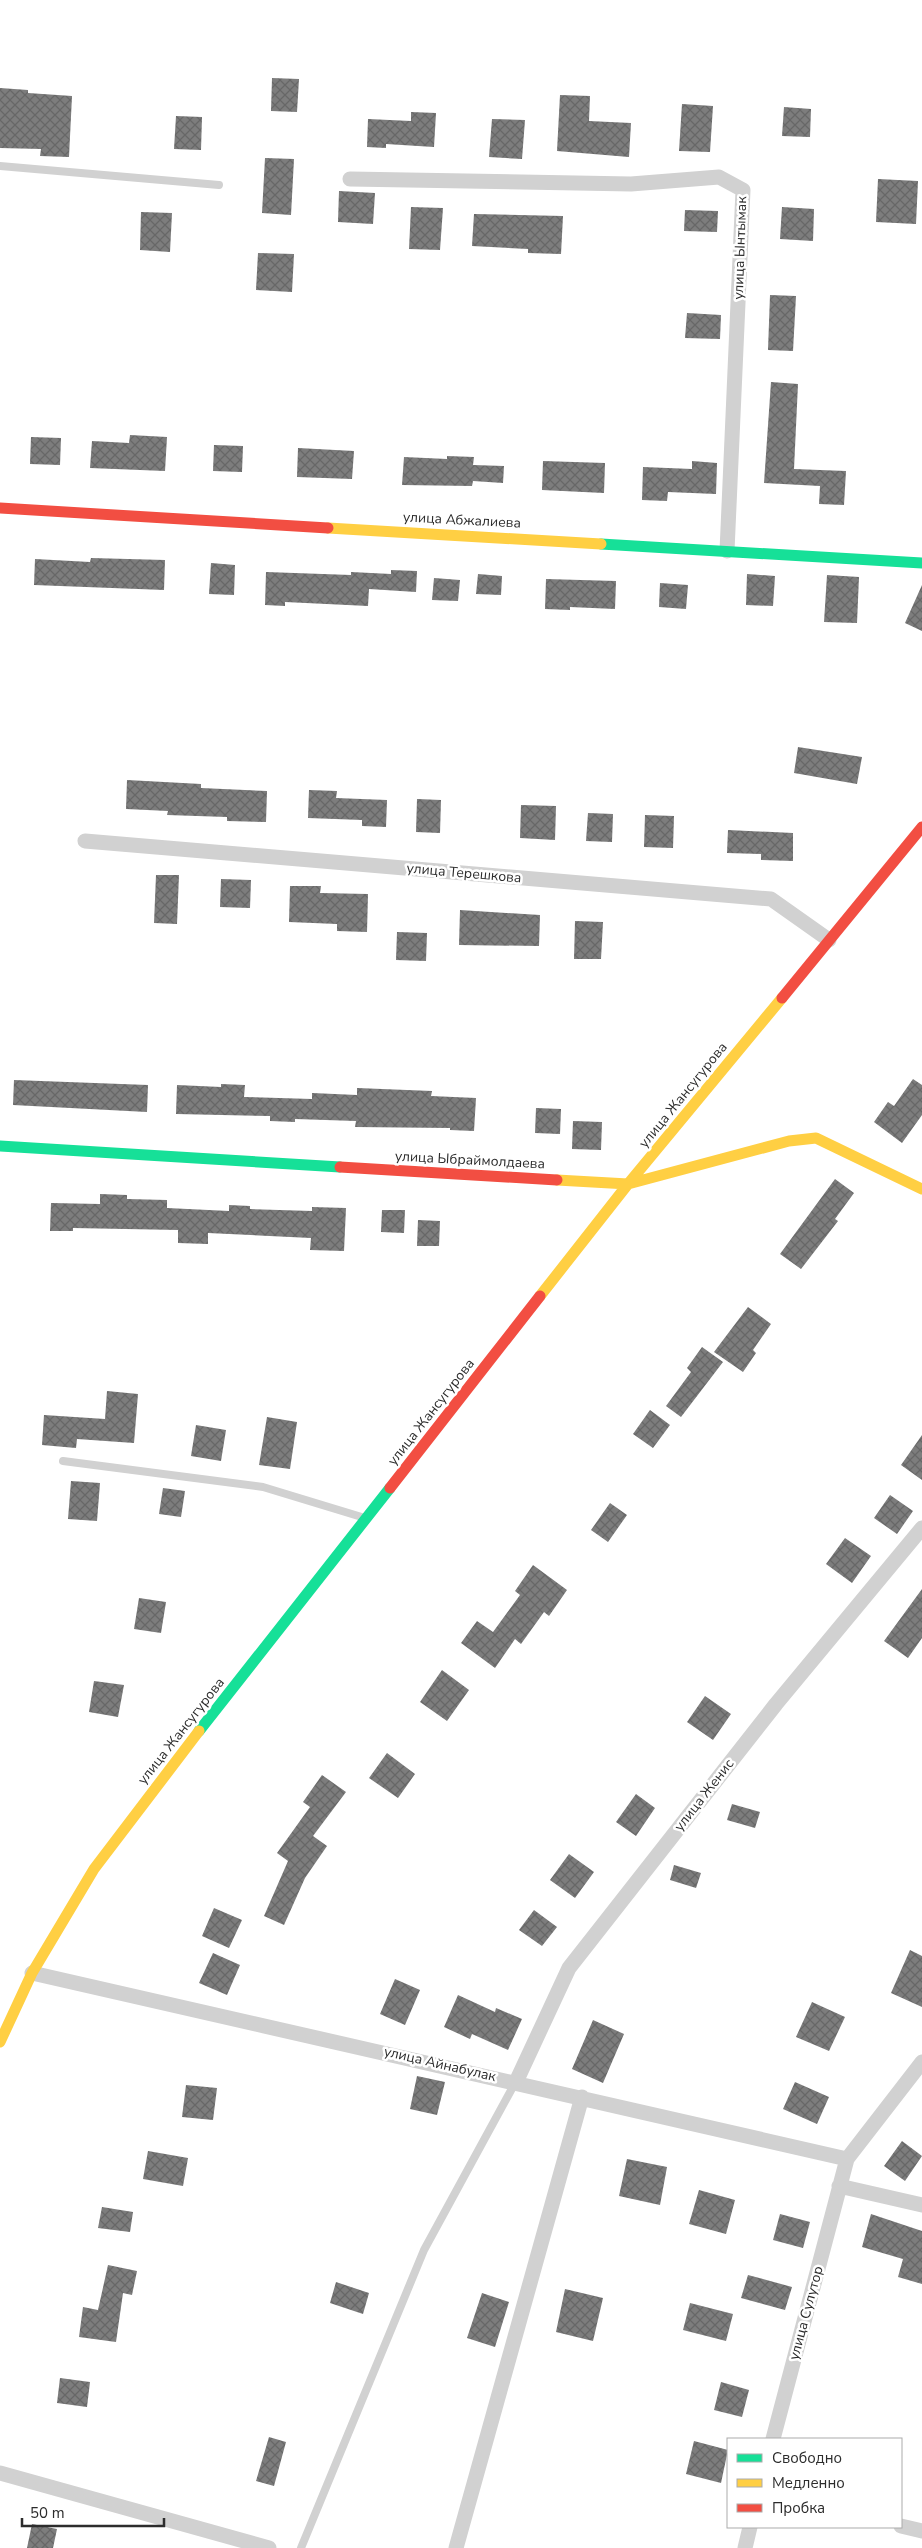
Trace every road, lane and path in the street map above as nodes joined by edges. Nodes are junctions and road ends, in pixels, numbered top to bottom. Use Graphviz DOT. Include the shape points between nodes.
graph roads {
  1 [pos="0,166"];
  2 [pos="350,179"];
  3 [pos="219,185"];
  4 [pos="0,508"];
  5 [pos="727,551"];
  6 [pos="922,563"];
  7 [pos="922,827"];
  8 [pos="85,841"];
  9 [pos="829,940"];
  10 [pos="0,1146"];
  11 [pos="628,1184"];
  12 [pos="922,1188"];
  13 [pos="63,1461"];
  14 [pos="367,1518"];
  15 [pos="922,1528"];
  16 [pos="32,1973"];
  17 [pos="0,2042"];
  18 [pos="922,2062"];
  19 [pos="516,2082"];
  20 [pos="582,2097"];
  21 [pos="847,2159"];
  22 [pos="839,2186"];
  23 [pos="922,2205"];
  24 [pos="773,2438"];
  25 [pos="0,2473"];
  26 [pos="902,2526"];
  27 [pos="750,2528"];
  28 [pos="922,2531"];
  29 [pos="269,2548"];
  30 [pos="301,2548"];
  31 [pos="456,2548"];
  32 [pos="745,2548"];
  1 -- 3 [label="lane"];
  2 -- 5 [label="street, улица Ынтымак" via="631,184 719,177 743,190"];
  4 -- 5 [label="street, улица Абжалиева"];
  5 -- 6 [label="street, улица Абжалиева"];
  7 -- 9 [label="street, улица Жансугурова"];
  8 -- 9 [label="street, улица Терешкова" via="771,899"];
  9 -- 11 [label="street, улица Жансугурова"];
  10 -- 11 [label="street, улица Ыбраймолдаева"];
  11 -- 12 [label="street, улица Ыбраймолдаева" via="789,1141 816,1138"];
  11 -- 14 [label="street, улица Жансугурова"];
  13 -- 14 [label="lane" via="263,1487"];
  14 -- 16 [label="street, улица Жансугурова" via="94,1869"];
  15 -- 19 [label="street, улица Женис" via="776,1704 569,1968"];
  16 -- 17 [label="street, улица Жансугурова"];
  16 -- 19 [label="street, улица Айнабулак"];
  18 -- 21 [label="street"];
  19 -- 20 [label="street, улица Айнабулак"];
  19 -- 30 [label="lane" via="424,2250"];
  20 -- 21 [label="street, улица Айнабулак"];
  20 -- 31 [label="street"];
  21 -- 22 [label="street, улица Сулутор"];
  22 -- 23 [label="street"];
  22 -- 24 [label="street, улица Сулутор"];
  25 -- 29 [label="street"];
  26 -- 28 [label="street"];
  27 -- 32 [label="street"];
}
